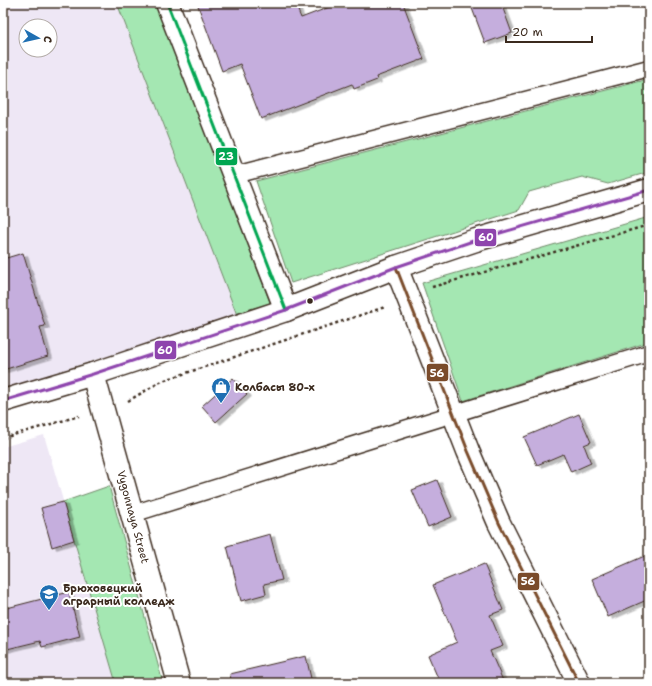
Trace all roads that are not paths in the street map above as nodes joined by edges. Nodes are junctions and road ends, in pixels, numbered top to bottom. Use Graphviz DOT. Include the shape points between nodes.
graph roads {
  1 [pos="167,3"];
  2 [pos="649,68"];
  3 [pos="235,175"];
  4 [pos="649,190"];
  5 [pos="396,268"];
  6 [pos="286,310"];
  7 [pos="649,353"];
  8 [pos="93,374"];
  9 [pos="3,401"];
  10 [pos="453,414"];
  11 [pos="132,514"];
  12 [pos="179,683"];
  13 [pos="580,683"];
  1 -- 3 [label="street"];
  2 -- 3 [label="lane"];
  3 -- 6 [label="street"];
  4 -- 5 [label="street" via="476,240"];
  5 -- 6 [label="street"];
  5 -- 10 [label="street"];
  6 -- 8 [label="street"];
  7 -- 10 [label="lane"];
  8 -- 9 [label="street"];
  8 -- 11 [label="street, Vygonnaya Street"];
  10 -- 11 [label="lane"];
  10 -- 13 [label="street" via="499,523"];
  11 -- 12 [label="street, Vygonnaya Street"];
}
